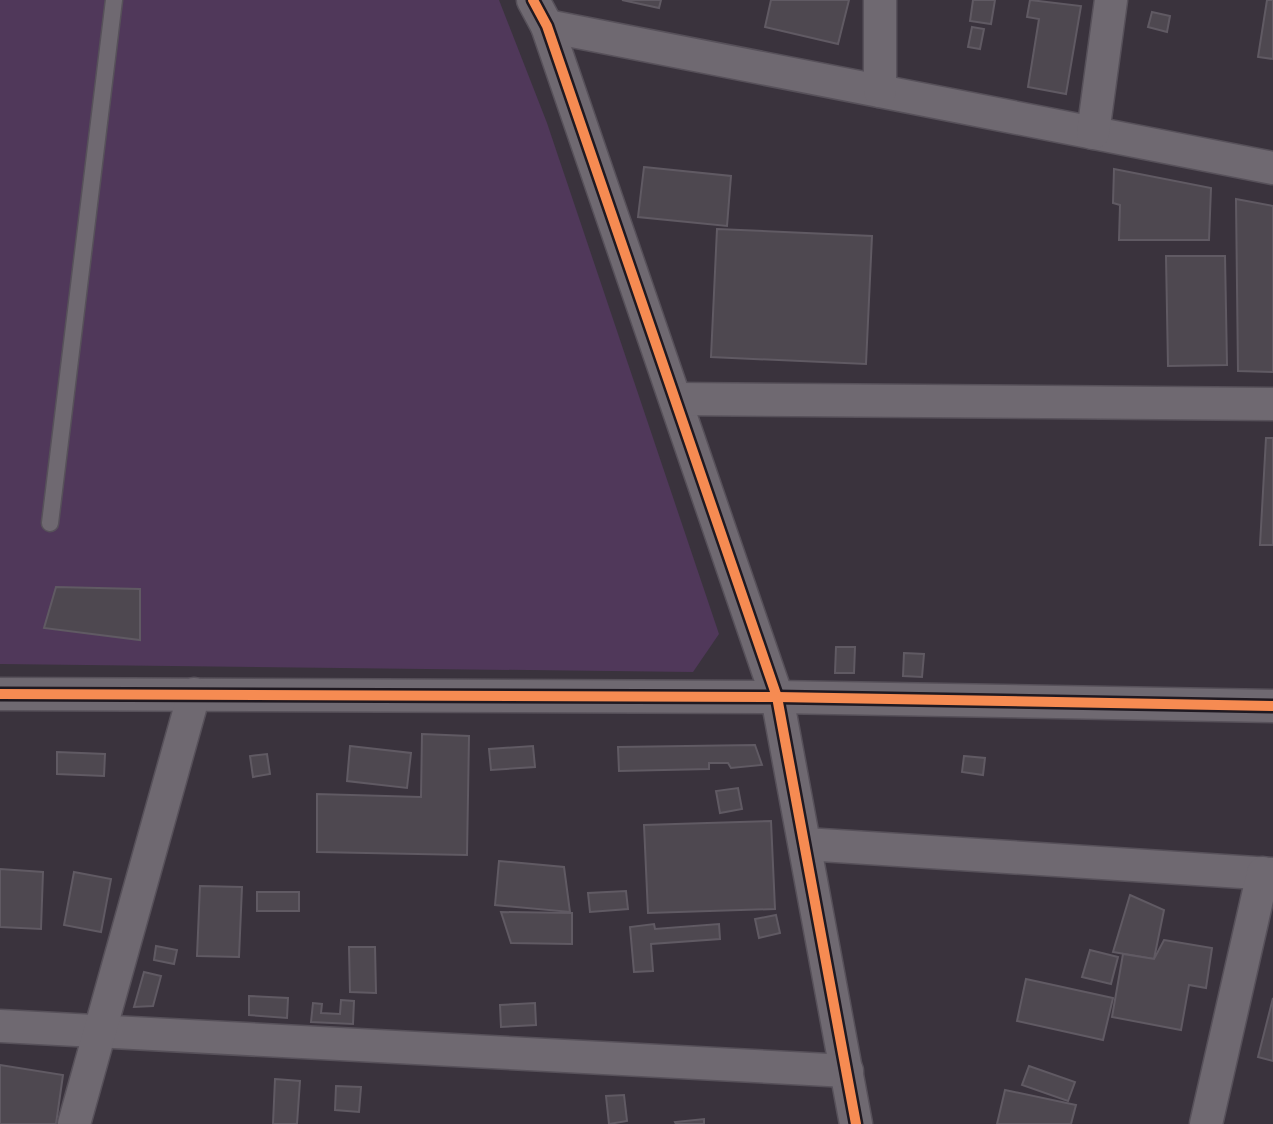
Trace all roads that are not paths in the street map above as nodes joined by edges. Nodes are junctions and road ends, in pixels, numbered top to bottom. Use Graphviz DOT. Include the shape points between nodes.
graph roads {
  1 [pos="114,0"];
  2 [pos="880,0"];
  3 [pos="1111,0"];
  4 [pos="540,13"];
  5 [pos="880,91"];
  6 [pos="1093,133"];
  7 [pos="1273,168"];
  8 [pos="678,399"];
  9 [pos="1273,404"];
  10 [pos="50,523"];
  11 [pos="0,694"];
  12 [pos="194,694"];
  13 [pos="777,697"];
  14 [pos="1273,706"];
  15 [pos="805,844"];
  16 [pos="1268,874"];
  17 [pos="0,1026"];
  18 [pos="99,1031"];
  19 [pos="847,1071"];
  20 [pos="74,1124"];
  21 [pos="856,1124"];
  22 [pos="1206,1124"];
  1 -- 10 [label="lane"];
  2 -- 5 [label="street"];
  3 -- 6 [label="street"];
  4 -- 5 [label="street"];
  4 -- 8 [label="street"];
  5 -- 6 [label="street"];
  6 -- 7 [label="street"];
  8 -- 9 [label="street"];
  8 -- 13 [label="street"];
  11 -- 12 [label="street"];
  12 -- 13 [label="street"];
  12 -- 18 [label="street"];
  13 -- 14 [label="street"];
  13 -- 15 [label="street"];
  15 -- 16 [label="street"];
  15 -- 19 [label="street"];
  16 -- 22 [label="street"];
  17 -- 18 [label="street"];
  18 -- 19 [label="street"];
  18 -- 20 [label="street"];
  19 -- 21 [label="street"];
}
